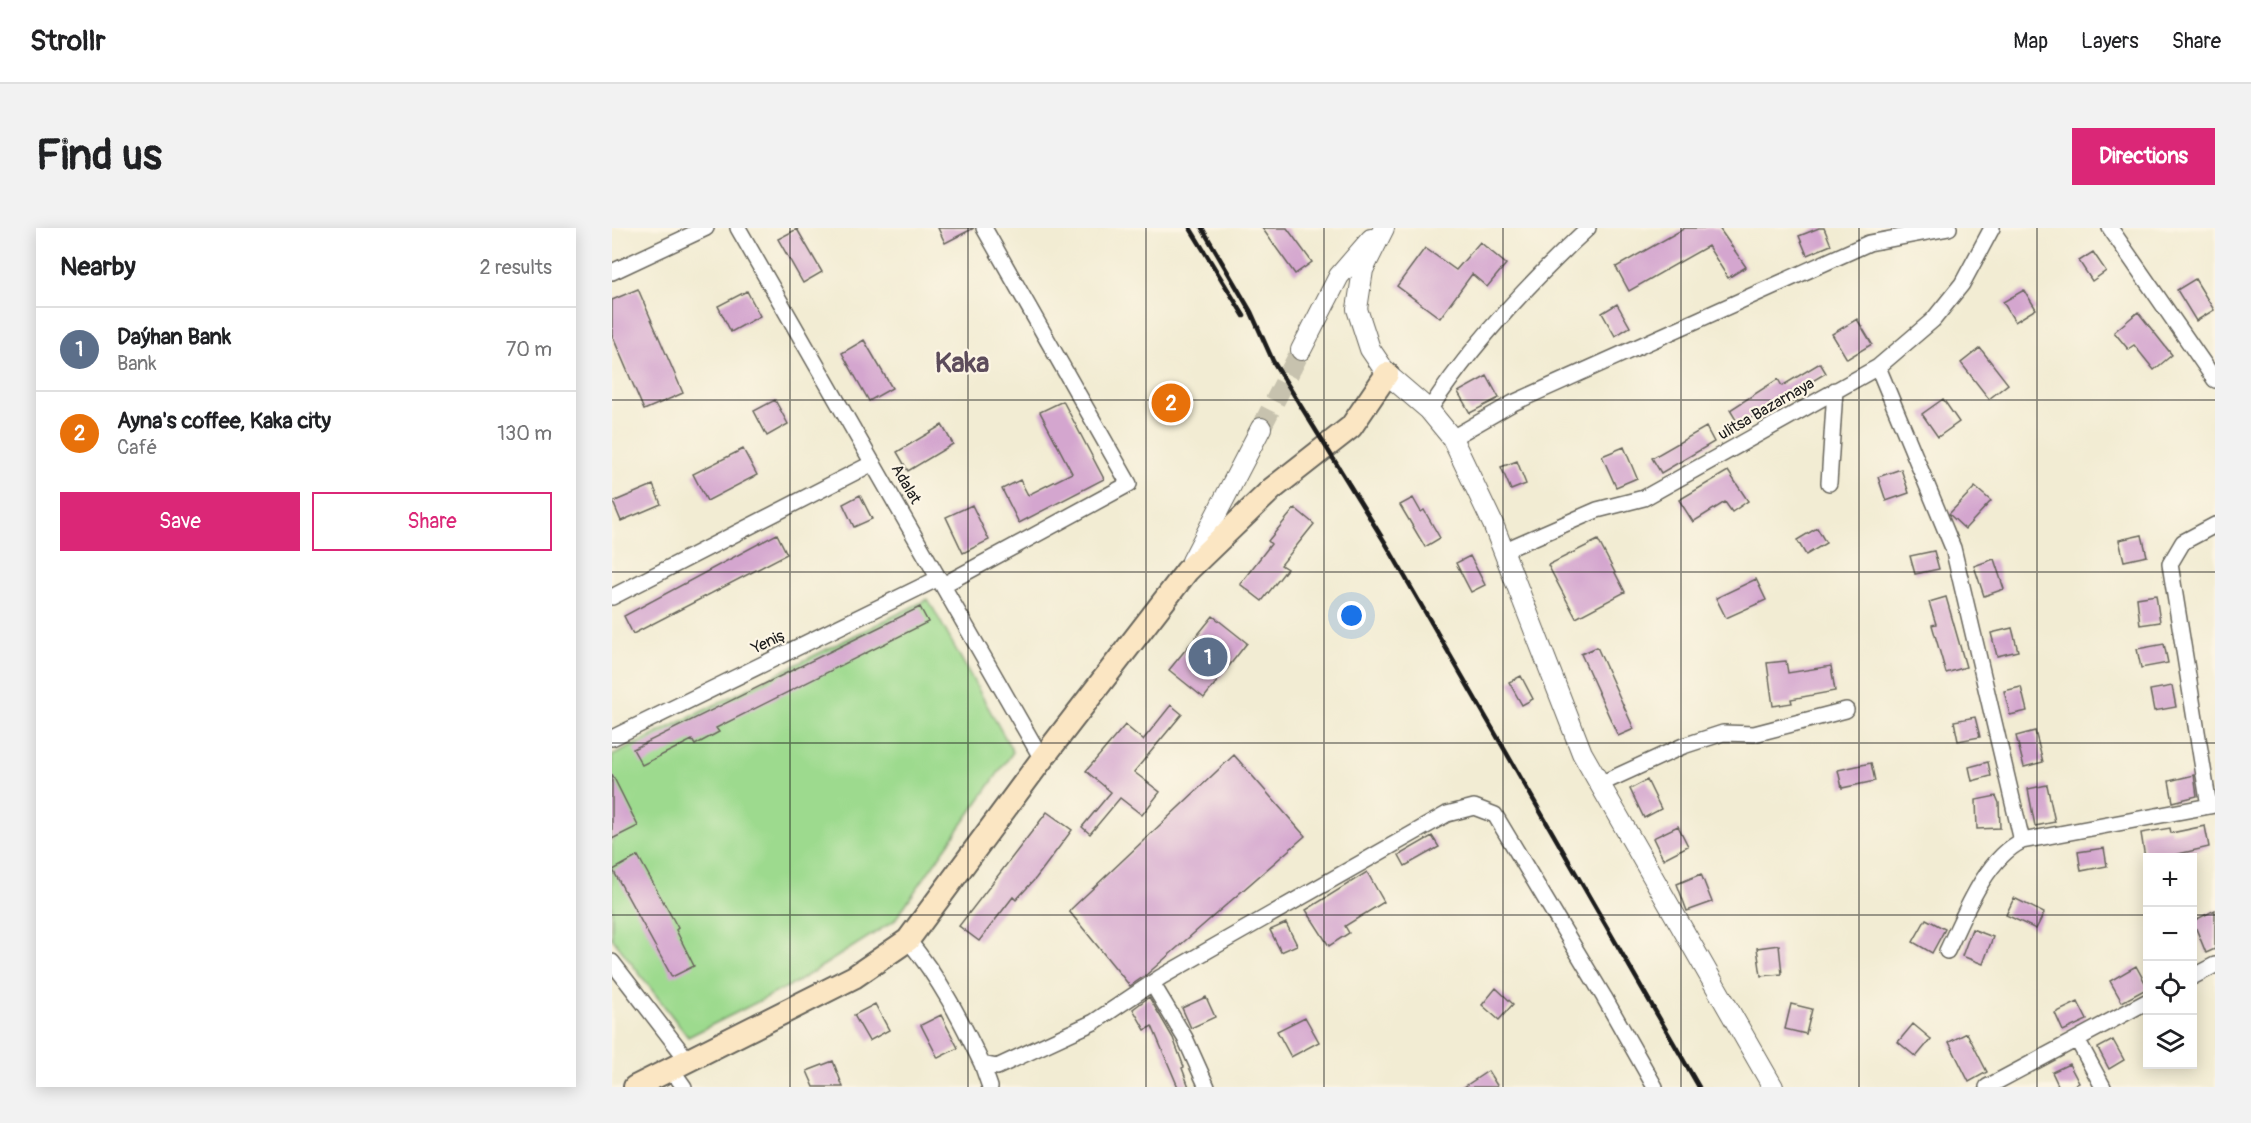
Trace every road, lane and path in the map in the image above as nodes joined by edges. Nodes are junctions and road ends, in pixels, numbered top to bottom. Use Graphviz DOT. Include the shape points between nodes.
graph roads {
  1 [pos="706,228"];
  2 [pos="738,228"];
  3 [pos="984,228"];
  4 [pos="1382,228"];
  5 [pos="1588,228"];
  6 [pos="1949,228"];
  7 [pos="1992,228"];
  8 [pos="2110,228"];
  9 [pos="612,272"];
  10 [pos="1301,350"];
  11 [pos="1878,367"];
  12 [pos="1387,374"];
  13 [pos="2215,380"];
  14 [pos="1835,390"];
  15 [pos="1429,410"];
  16 [pos="1261,428"];
  17 [pos="1452,438"];
  18 [pos="873,464"];
  19 [pos="1829,483"];
  20 [pos="2215,525"];
  21 [pos="1503,551"];
  22 [pos="1187,571"];
  23 [pos="941,581"];
  24 [pos="612,597"];
  25 [pos="1846,710"];
  26 [pos="612,738"];
  27 [pos="1042,759"];
  28 [pos="1600,784"];
  29 [pos="2212,806"];
  30 [pos="2022,841"];
  31 [pos="908,940"];
  32 [pos="1947,951"];
  33 [pos="612,962"];
  34 [pos="2215,965"];
  35 [pos="2197,975"];
  36 [pos="1152,983"];
  37 [pos="2143,1004"];
  38 [pos="2077,1039"];
  39 [pos="982,1064"];
  40 [pos="682,1073"];
  41 [pos="635,1087"];
  42 [pos="990,1087"];
  43 [pos="1207,1087"];
  44 [pos="1655,1087"];
  45 [pos="1773,1087"];
  46 [pos="1987,1087"];
  47 [pos="2103,1087"];
  1 -- 9 [label="street"];
  2 -- 18 [label="street, Adalat"];
  3 -- 23 [label="street, Yeniş" via="1129,484"];
  4 -- 10 [label="street" via="1339,276"];
  4 -- 12 [label="street" via="1363,270 1357,309 1370,349"];
  5 -- 15 [label="street" via="1550,263 1457,366"];
  6 -- 17 [label="street" via="1869,243 1513,403"];
  7 -- 11 [label="street, ulitsa Bazarnaya" via="1962,284 1933,320"];
  8 -- 13 [label="street"];
  11 -- 14 [label="street, ulitsa Bazarnaya"];
  11 -- 30 [label="street" via="1953,548"];
  12 -- 15 [label="street"];
  12 -- 22 [label="main road" via="1350,427 1272,489"];
  14 -- 19 [label="street"];
  14 -- 21 [label="street, ulitsa Bazarnaya" via="1644,498 1597,510"];
  15 -- 17 [label="street"];
  16 -- 22 [label="street"];
  17 -- 21 [label="street"];
  18 -- 23 [label="street, Adalat"];
  18 -- 24 [label="street"];
  20 -- 29 [label="street" via="2183,542 2170,564"];
  21 -- 28 [label="street" via="1582,753"];
  22 -- 27 [label="main road"];
  23 -- 26 [label="street, Yeniş"];
  23 -- 27 [label="street, Adalat"];
  25 -- 28 [label="street" via="1754,734 1723,732"];
  27 -- 31 [label="main road"];
  28 -- 45 [label="street"];
  29 -- 30 [label="street"];
  30 -- 32 [label="street" via="2006,849 1972,898"];
  31 -- 39 [label="street" via="951,999"];
  31 -- 40 [label="main road" via="854,977"];
  33 -- 40 [label="street"];
  34 -- 35 [label="street"];
  36 -- 39 [label="street" via="1094,1022 1032,1052 997,1067"];
  36 -- 43 [label="street" via="1185,1038"];
  36 -- 44 [label="street" via="1447,814 1474,807 1495,816"];
  37 -- 38 [label="street"];
  38 -- 46 [label="street"];
  38 -- 47 [label="street"];
  39 -- 42 [label="street"];
  40 -- 41 [label="main road"];
}
